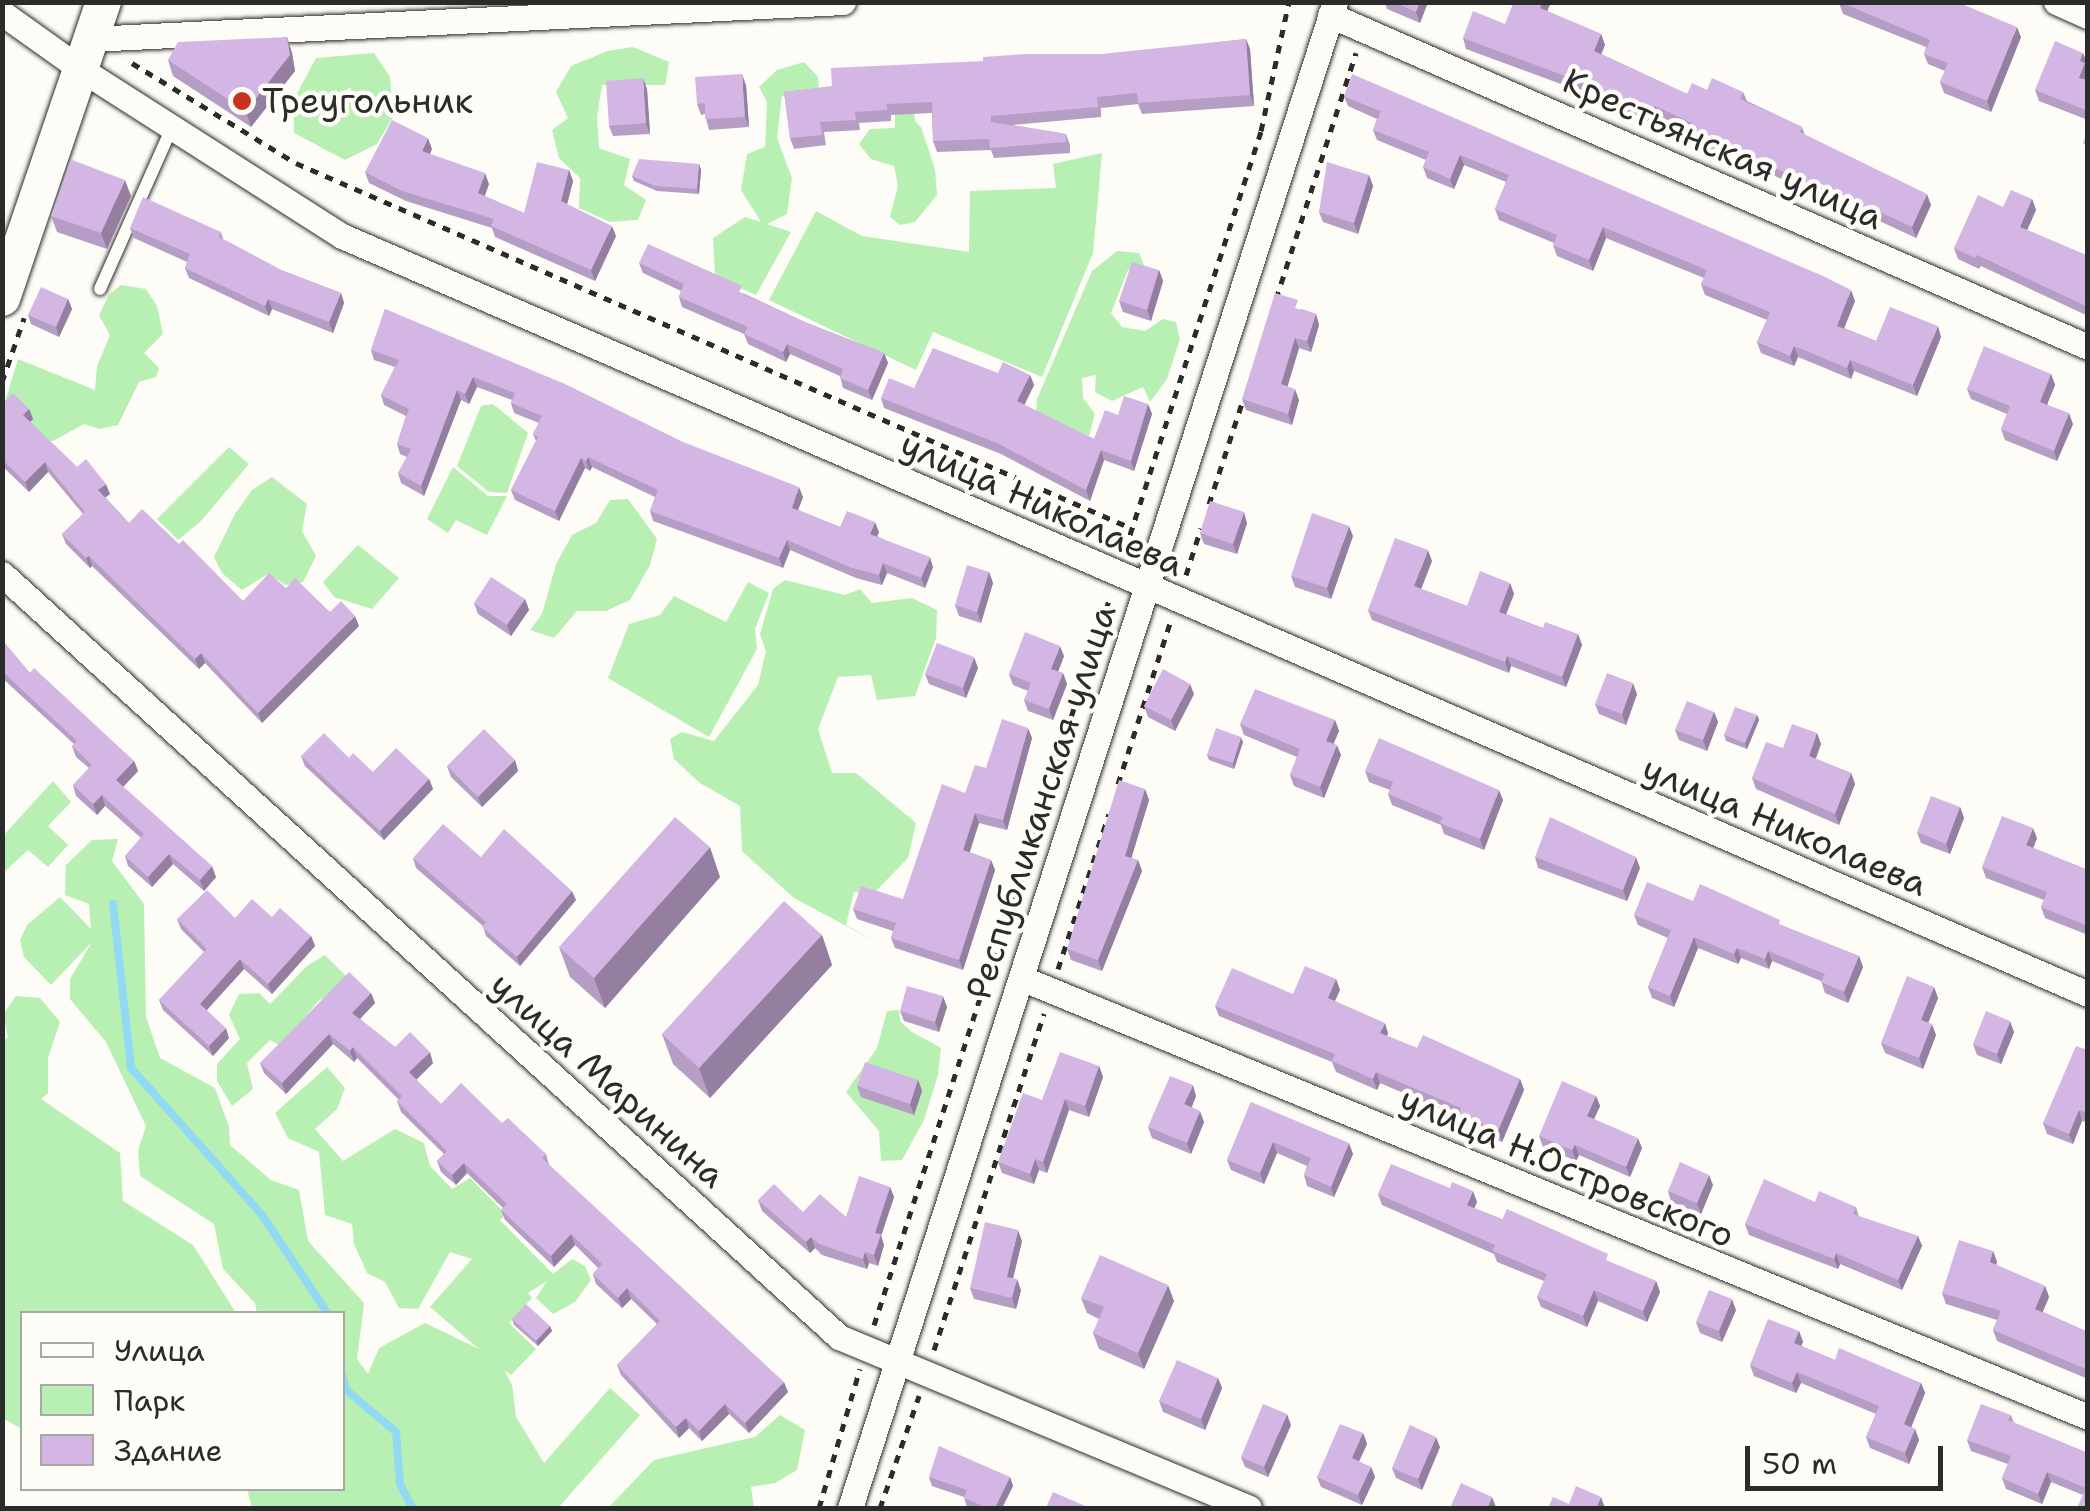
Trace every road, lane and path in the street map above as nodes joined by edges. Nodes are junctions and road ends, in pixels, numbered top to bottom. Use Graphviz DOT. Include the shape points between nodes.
graph roads {
  1 [pos="103,2"];
  2 [pos="844,2"];
  3 [pos="1289,2"];
  4 [pos="2056,2"];
  5 [pos="1332,9"];
  6 [pos="2,12"];
  7 [pos="2088,16"];
  8 [pos="1364,30"];
  9 [pos="84,54"];
  10 [pos="172,127"];
  11 [pos="100,289"];
  12 [pos="2,298"];
  13 [pos="1274,307"];
  14 [pos="2088,347"];
  15 [pos="1244,399"];
  16 [pos="1208,510"];
  17 [pos="1132,528"];
  18 [pos="1202,528"];
  19 [pos="2,574"];
  20 [pos="1117,575"];
  21 [pos="1146,588"];
  22 [pos="1178,602"];
  23 [pos="1117,786"];
  24 [pos="1111,805"];
  25 [pos="1021,978"];
  26 [pos="1051,990"];
  27 [pos="2088,994"];
  28 [pos="866,1351"];
  29 [pos="897,1363"];
  30 [pos="925,1375"];
  31 [pos="937,1401"];
  32 [pos="2088,1417"];
  33 [pos="819,1508"];
  34 [pos="850,1508"];
  35 [pos="880,1508"];
  36 [pos="1249,1508"];
  1 -- 9 [label="main road"];
  2 -- 9 [label="street"];
  3 -- 17 [label="path" via="1261,130"];
  4 -- 7 [label="street"];
  5 -- 8 [label="street, Крестьянская улица"];
  5 -- 21 [label="street, Республиканская улица"];
  6 -- 9 [label="street, улица Николаева"];
  8 -- 13 [label="path"];
  8 -- 14 [label="street, Крестьянская улица"];
  9 -- 10 [label="street, улица Николаева"];
  9 -- 12 [label="main road"];
  9 -- 17 [label="path" via="296,164"];
  10 -- 11 [label="lane"];
  10 -- 20 [label="street, улица Николаева" via="342,236"];
  15 -- 16 [label="path"];
  17 -- 20 [label="path"];
  18 -- 22 [label="path"];
  19 -- 28 [label="street, улица Маринина" via="792,1296"];
  20 -- 21 [label="street, улица Николаева"];
  20 -- 28 [label="path"];
  21 -- 22 [label="street, улица Николаева"];
  21 -- 25 [label="street, Республиканская улица"];
  22 -- 23 [label="path"];
  22 -- 27 [label="street, улица Николаева"];
  24 -- 26 [label="path"];
  25 -- 26 [label="street, улица Н.Островского"];
  25 -- 29 [label="street, Республиканская улица"];
  26 -- 30 [label="path"];
  26 -- 32 [label="street, улица Н.Островского"];
  28 -- 29 [label="street, улица Маринина"];
  28 -- 33 [label="path"];
  29 -- 30 [label="street, улица Маринина"];
  29 -- 34 [label="street, Республиканская улица"];
  30 -- 36 [label="street, улица Маринина"];
  31 -- 35 [label="path" via="919,1394"];
}
